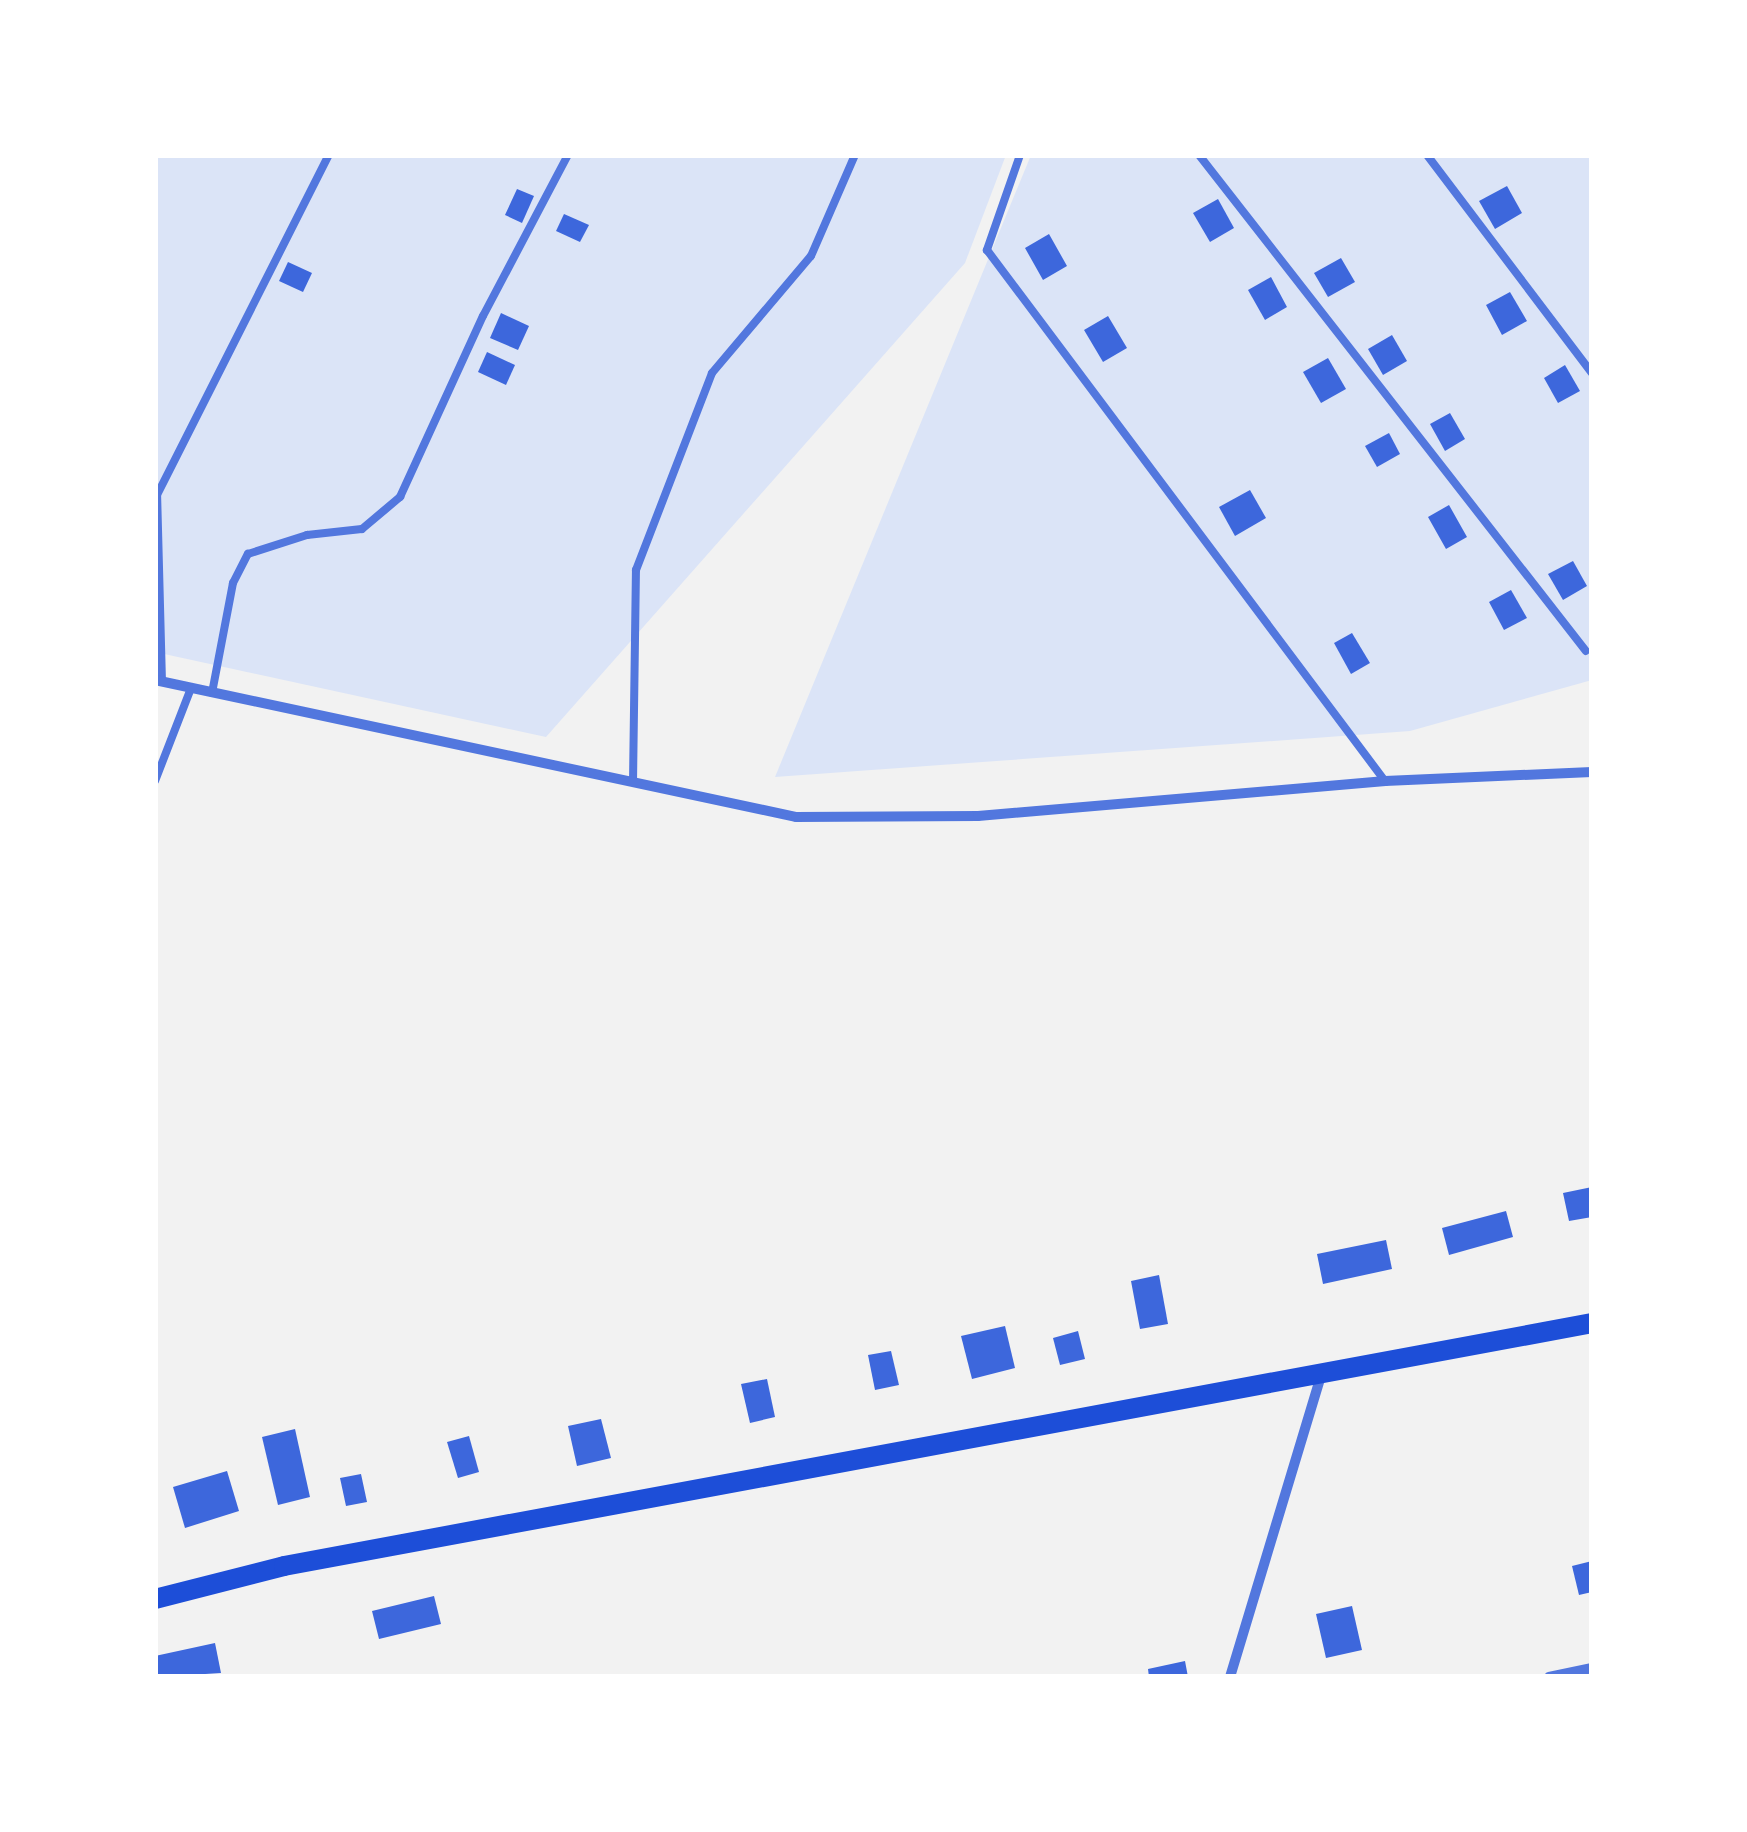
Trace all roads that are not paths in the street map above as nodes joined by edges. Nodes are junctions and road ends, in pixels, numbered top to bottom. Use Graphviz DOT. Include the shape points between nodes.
graph roads {
  1 [pos="329,155"];
  2 [pos="568,155"];
  3 [pos="856,155"];
  4 [pos="1020,155"];
  5 [pos="1199,155"];
  6 [pos="1427,155"];
  7 [pos="1592,373"];
  8 [pos="1586,651"];
  9 [pos="158,681"];
  10 [pos="191,688"];
  11 [pos="212,693"];
  12 [pos="1592,772"];
  13 [pos="155,781"];
  14 [pos="1385,781"];
  15 [pos="633,782"];
  16 [pos="1592,1324"];
  17 [pos="1321,1374"];
  18 [pos="155,1599"];
  19 [pos="1592,1668"];
  20 [pos="1230,1677"];
  21 [pos="1549,1677"];
  1 -- 9 [label="lane" via="157,495"];
  2 -- 11 [label="lane" via="483,316 400,497 362,529 307,535 248,554 233,583"];
  3 -- 15 [label="lane" via="811,256 712,373 636,570"];
  4 -- 14 [label="lane" via="987,250"];
  5 -- 8 [label="lane"];
  6 -- 7 [label="lane"];
  9 -- 10 [label="street"];
  10 -- 11 [label="street"];
  10 -- 13 [label="lane"];
  11 -- 15 [label="street"];
  12 -- 14 [label="street"];
  14 -- 15 [label="street" via="978,816 814,817"];
  16 -- 17 [label="main road"];
  17 -- 18 [label="main road" via="284,1566"];
  17 -- 20 [label="street"];
  19 -- 21 [label="street"];
}
